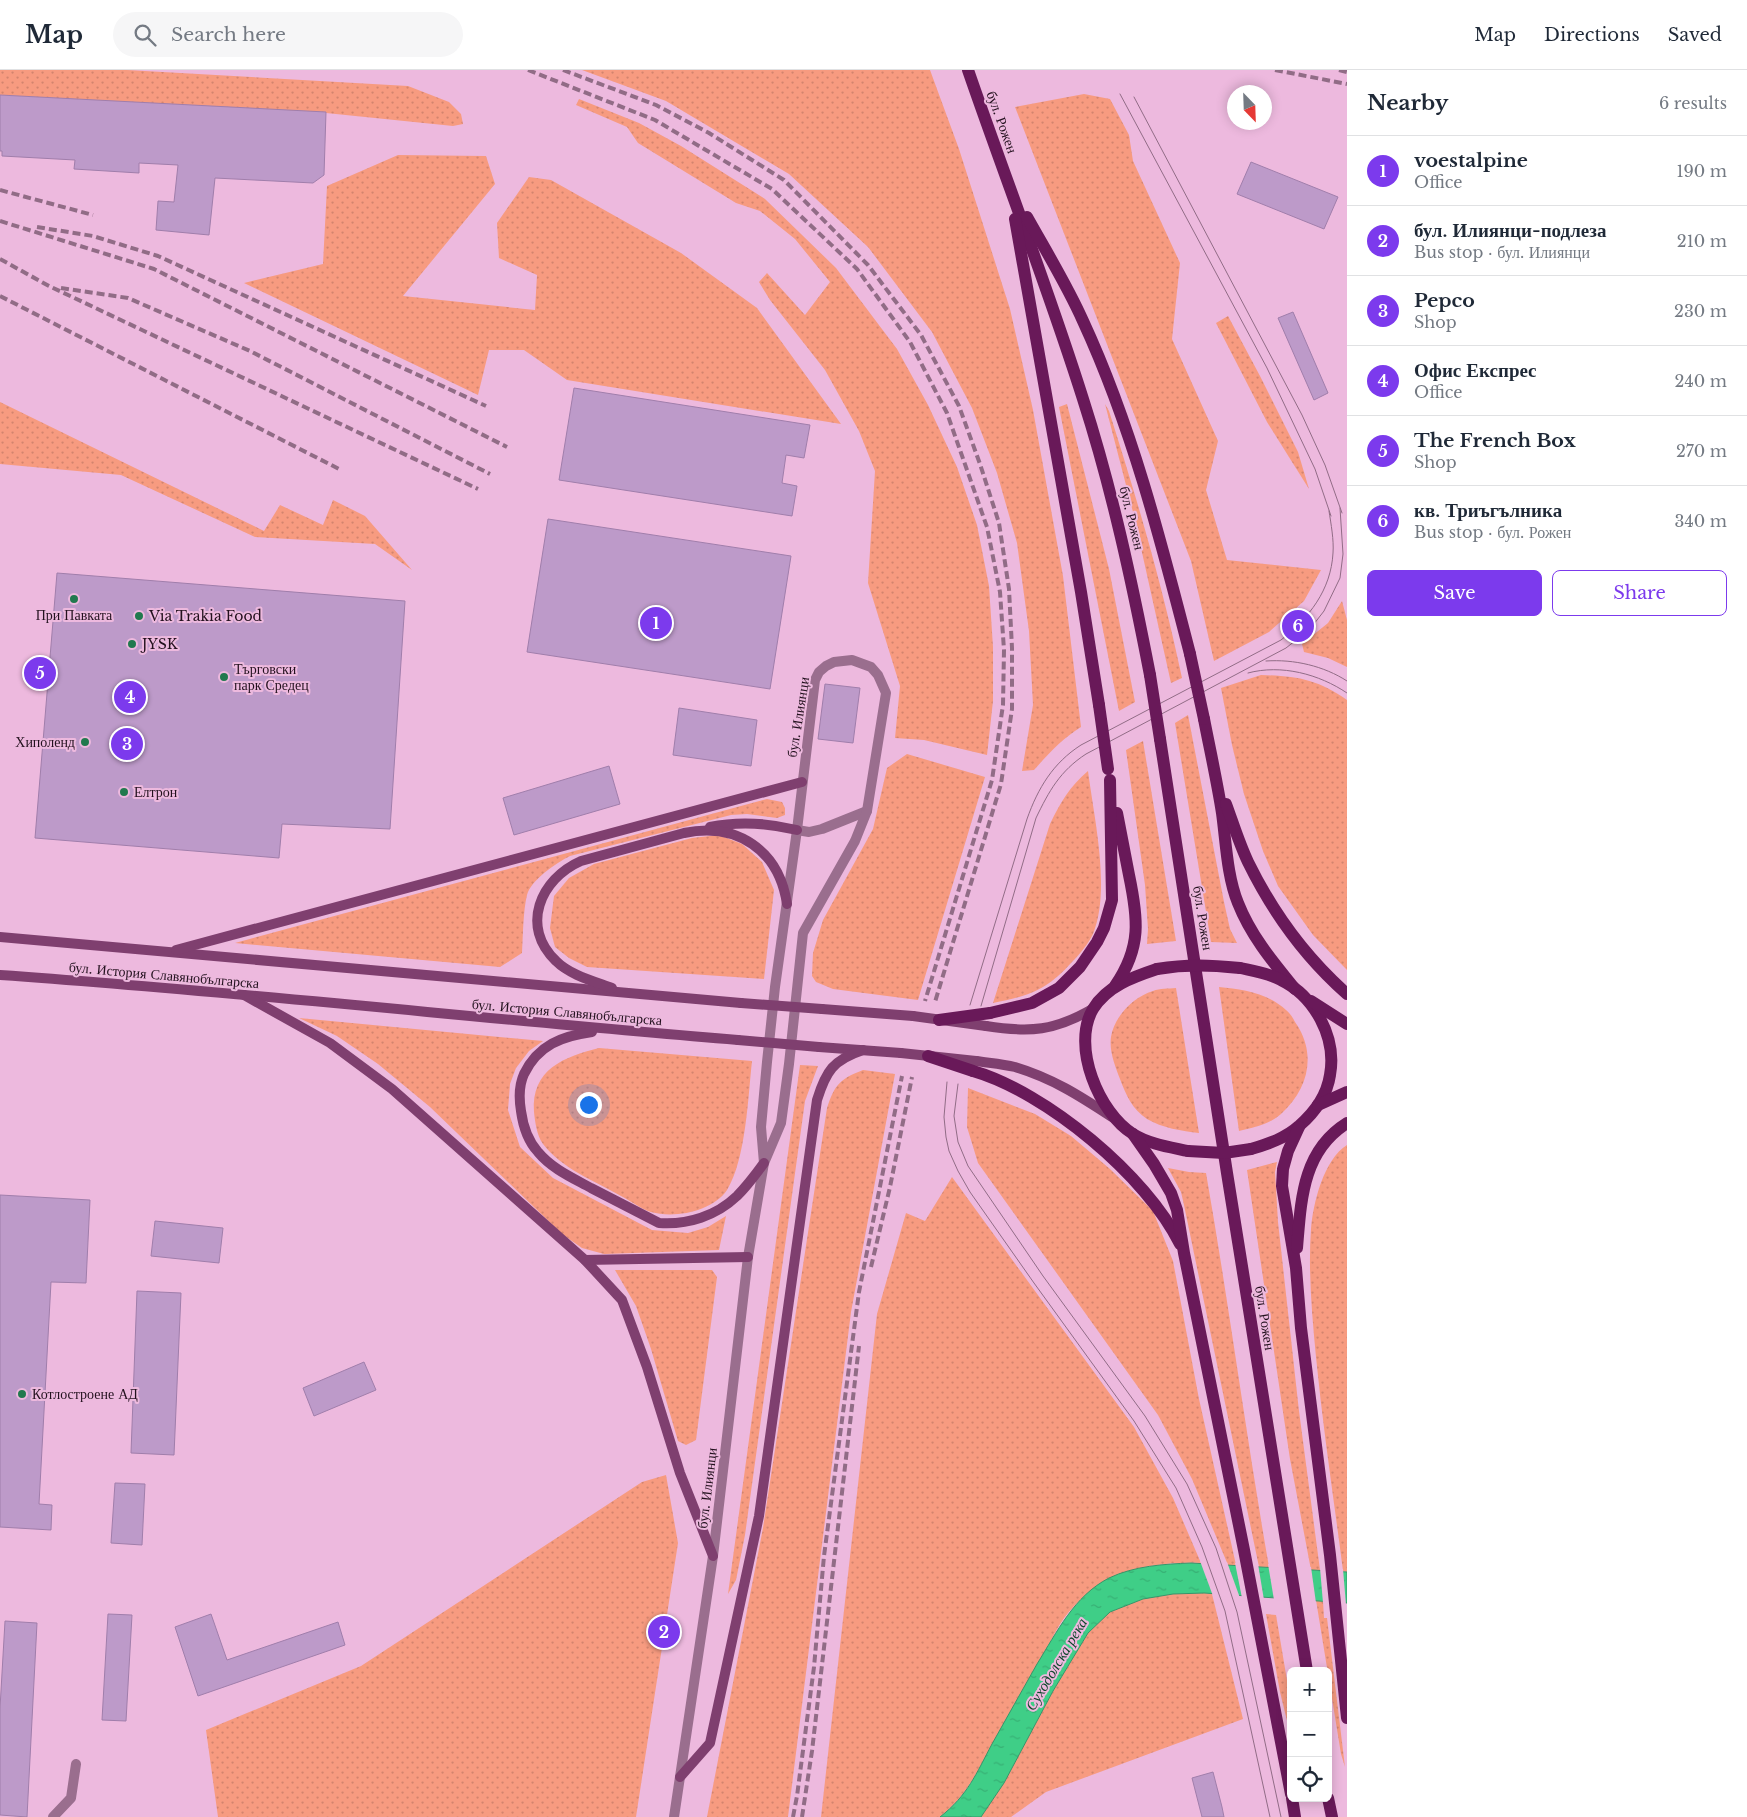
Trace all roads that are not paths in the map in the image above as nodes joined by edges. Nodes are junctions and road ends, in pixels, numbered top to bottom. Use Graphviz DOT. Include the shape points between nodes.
graph roads {
  1 [pos="968,70"];
  2 [pos="1009,184"];
  3 [pos="1109,774"];
  4 [pos="802,782"];
  5 [pos="1218,784"];
  6 [pos="867,811"];
  7 [pos="797,830"];
  8 [pos="684,833"];
  9 [pos="787,904"];
  10 [pos="0,937"];
  11 [pos="168,952"];
  12 [pos="0,975"];
  13 [pos="1114,987"];
  14 [pos="622,992"];
  15 [pos="1300,993"];
  16 [pos="1347,994"];
  17 [pos="244,996"];
  18 [pos="1094,1008"];
  19 [pos="939,1020"];
  20 [pos="1347,1024"];
  21 [pos="605,1030"];
  22 [pos="863,1050"];
  23 [pos="928,1056"];
  24 [pos="974,1066"];
  25 [pos="1347,1092"];
  26 [pos="1318,1106"];
  27 [pos="1118,1121"];
  28 [pos="1347,1123"];
  29 [pos="1299,1127"];
  30 [pos="1133,1134"];
  31 [pos="764,1163"];
  32 [pos="1184,1252"];
  33 [pos="748,1257"];
  34 [pos="585,1260"];
  35 [pos="1296,1268"];
  36 [pos="713,1556"];
  37 [pos="1306,1667"];
  38 [pos="1347,1718"];
  39 [pos="76,1764"];
  40 [pos="1287,1773"];
  41 [pos="680,1777"];
  42 [pos="1293,1802"];
  43 [pos="1329,1802"];
  44 [pos="53,1817"];
  45 [pos="674,1817"];
  46 [pos="1295,1817"];
  47 [pos="1332,1817"];
  1 -- 2 [label="main road, бул. Рожен"];
  2 -- 3 [label="main road, бул. Рожен, bridge" via="1081,592"];
  2 -- 5 [label="main road, бул. Рожен, bridge" via="1083,320 1134,454 1190,654"];
  2 -- 37 [label="main road, бул. Рожен, bridge" via="1066,345 1100,456 1128,566 1150,675"];
  3 -- 13 [label="main road, бул. Рожен" via="1137,917 1131,954"];
  3 -- 19 [label="main road, bridge" via="1112,900 1104,928 1080,967 1059,988 1032,1003"];
  4 -- 6 [label="street, бул. Илиянци" via="815,680 819,672 834,662 852,660 862,663 878,674 886,693"];
  4 -- 7 [label="street, бул. Илиянци"];
  4 -- 11 [label="main road"];
  5 -- 15 [label="main road, бул. Рожен" via="1237,902 1265,953"];
  5 -- 16 [label="main road" via="1247,860 1276,911 1309,955"];
  6 -- 7 [label="street" via="822,829"];
  6 -- 31 [label="street, бул. Илиянци" via="855,841 803,933 781,1123"];
  7 -- 8 [label="main road" via="778,825 740,823"];
  7 -- 9 [label="street, бул. Илиянци"];
  8 -- 9 [label="main road" via="711,830 748,841 775,868"];
  8 -- 14 [label="main road" via="581,861 562,871 548,887 539,906 538,926 542,941 556,962"];
  9 -- 31 [label="street, бул. Илиянци" via="760,1127"];
  10 -- 11 [label="main road, бул. История Славянобългарска"];
  11 -- 14 [label="main road, бул. История Славянобългарска"];
  12 -- 17 [label="main road, бул. История Славянобългарска"];
  13 -- 15 [label="main road, bridge" via="1157,969 1203,964 1268,975"];
  13 -- 18 [label="main road"];
  14 -- 19 [label="main road, бул. История Славянобългарска, bridge"];
  15 -- 20 [label="main road"];
  15 -- 26 [label="main road" via="1314,1008 1330,1048 1330,1074"];
  17 -- 21 [label="main road, бул. История Славянобългарска"];
  17 -- 34 [label="main road" via="330,1043 392,1089"];
  18 -- 19 [label="main road, бул. История Славянобългарска, bridge" via="1068,1021 1022,1031"];
  18 -- 27 [label="main road" via="1085,1049 1100,1097"];
  21 -- 22 [label="main road, бул. История Славянобългарска, bridge"];
  21 -- 31 [label="main road" via="580,1033 552,1042 538,1052 523,1076 519,1098 523,1126 538,1152 561,1172 659,1223 674,1224 721,1210"];
  22 -- 23 [label="main road, бул. История Славянобългарска, bridge"];
  22 -- 41 [label="main road" via="833,1065 817,1100 758,1516 710,1743"];
  23 -- 24 [label="main road, bridge"];
  24 -- 27 [label="main road" via="1013,1067 1045,1078 1074,1092"];
  24 -- 32 [label="main road" via="1036,1099 1092,1140 1154,1202"];
  25 -- 26 [label="main road"];
  26 -- 29 [label="main road"];
  27 -- 30 [label="main road"];
  28 -- 35 [label="main road" via="1328,1139 1307,1173"];
  29 -- 30 [label="main road, bridge" via="1278,1140 1252,1149 1224,1153 1188,1151"];
  29 -- 35 [label="main road" via="1288,1151 1282,1186"];
  30 -- 32 [label="main road" via="1171,1194"];
  31 -- 33 [label="street, бул. Илиянци"];
  32 -- 40 [label="main road"];
  33 -- 34 [label="main road"];
  33 -- 36 [label="street, бул. Илиянци"];
  34 -- 36 [label="main road" via="622,1300 680,1473"];
  35 -- 38 [label="main road"];
  36 -- 41 [label="street, бул. Илиянци"];
  39 -- 44 [label="street" via="71,1798"];
  41 -- 45 [label="street, бул. Илиянци"];
  42 -- 46 [label="main road"];
  43 -- 47 [label="main road"];
}
